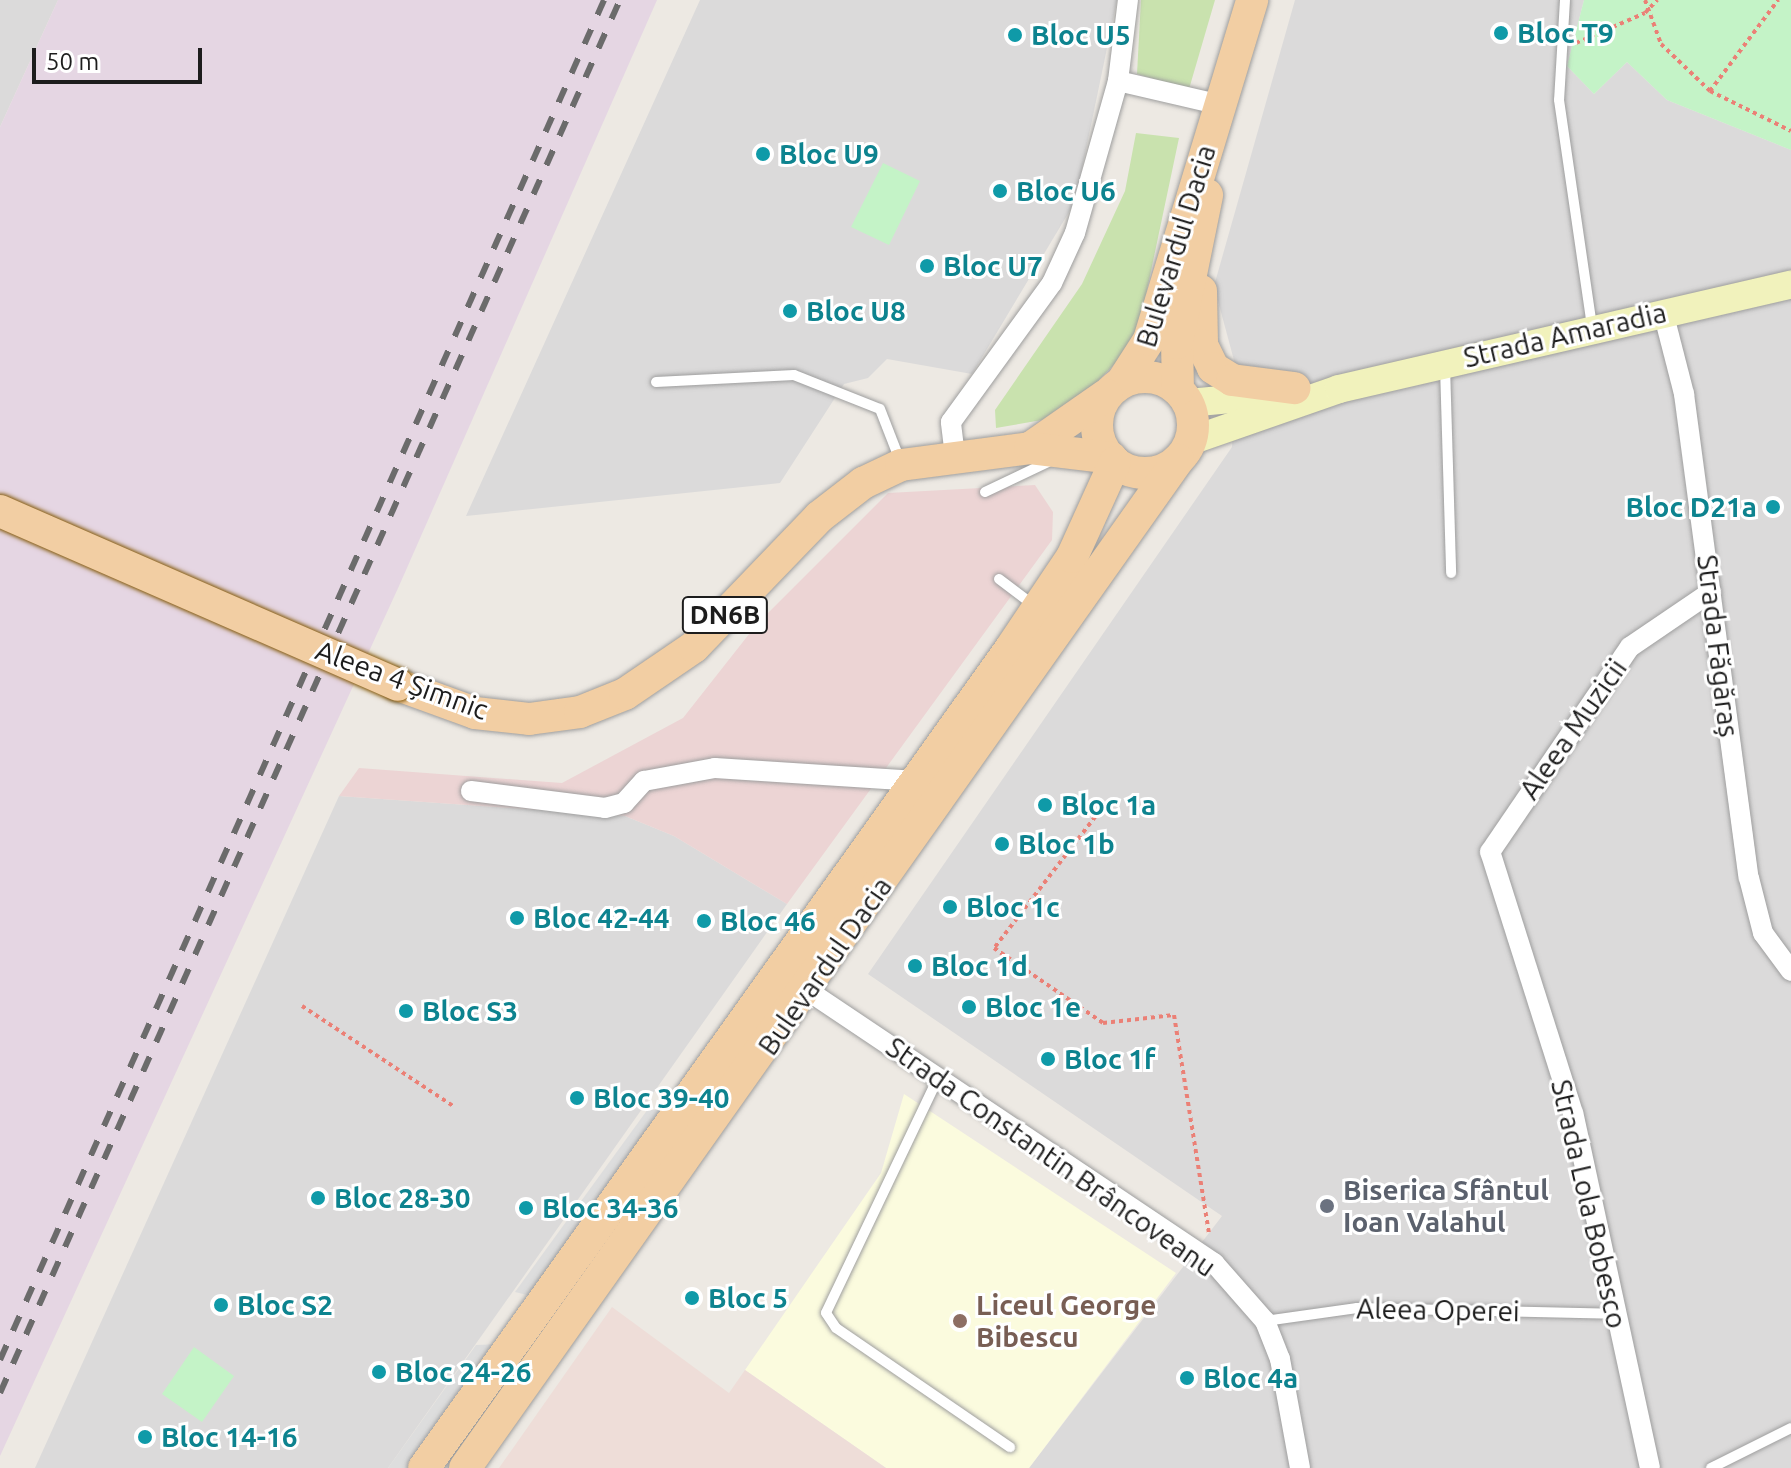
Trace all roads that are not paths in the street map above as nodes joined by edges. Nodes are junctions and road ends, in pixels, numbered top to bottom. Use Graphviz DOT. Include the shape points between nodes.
graph roads {
  1 [pos="1128,0"];
  2 [pos="1252,0"];
  3 [pos="1565,0"];
  4 [pos="1118,81"];
  5 [pos="1221,105"];
  6 [pos="1200,242"];
  7 [pos="1791,285"];
  8 [pos="1663,312"];
  9 [pos="1593,329"];
  10 [pos="1444,364"];
  11 [pos="656,382"];
  12 [pos="1294,388"];
  13 [pos="1114,389"];
  14 [pos="1339,389"];
  15 [pos="1183,396"];
  16 [pos="1030,448"];
  17 [pos="1184,450"];
  18 [pos="1063,454"];
  19 [pos="955,456"];
  20 [pos="1113,460"];
  21 [pos="901,465"];
  22 [pos="985,492"];
  23 [pos="0,511"];
  24 [pos="1451,573"];
  25 [pos="999,579"];
  26 [pos="1711,592"];
  27 [pos="1038,608"];
  28 [pos="917,781"];
  29 [pos="471,791"];
  30 [pos="1490,852"];
  31 [pos="1791,971"];
  32 [pos="782,973"];
  33 [pos="808,991"];
  34 [pos="938,1078"];
  35 [pos="1613,1314"];
  36 [pos="1265,1321"];
  37 [pos="1791,1428"];
  38 [pos="1010,1447"];
  39 [pos="424,1468"];
  40 [pos="465,1468"];
  41 [pos="1300,1468"];
  42 [pos="1650,1468"];
  43 [pos="1711,1468"];
  1 -- 4 [label="street"];
  2 -- 5 [label="main road, Bulevardul Dacia"];
  3 -- 9 [label="lane" via="1559,100"];
  4 -- 5 [label="street"];
  4 -- 19 [label="street" via="1075,233 1052,283 951,422"];
  5 -- 6 [label="main road, Bulevardul Dacia"];
  5 -- 13 [label="main road, Bulevardul Dacia" via="1149,340"];
  6 -- 12 [label="main road" via="1202,345 1213,368 1232,380"];
  6 -- 15 [label="main road, Bulevardul Dacia" via="1177,343"];
  7 -- 8 [label="main road, Strada Amaradia"];
  8 -- 9 [label="main road, Strada Amaradia"];
  8 -- 26 [label="street, Strada Făgăraș" via="1684,394"];
  9 -- 10 [label="main road, Strada Amaradia"];
  10 -- 14 [label="main road, Strada Amaradia"];
  10 -- 24 [label="lane"];
  11 -- 21 [label="lane" via="794,375 880,409"];
  12 -- 14 [label="main road, Strada Amaradia"];
  12 -- 15 [label="main road, Strada Amaradia" via="1234,402"];
  13 -- 15 [label="main road, Bulevardul Dacia" via="1152,377"];
  13 -- 16 [label="main road, Aleea 4 Șimnic / DN6B"];
  13 -- 20 [label="main road, Bulevardul Dacia" via="1098,434"];
  14 -- 17 [label="main road, Strada Amaradia"];
  15 -- 17 [label="main road, Bulevardul Dacia"];
  16 -- 18 [label="main road, Aleea 4 Șimnic / DN6B"];
  16 -- 19 [label="main road, Aleea 4 Șimnic / DN6B"];
  17 -- 20 [label="main road" via="1154,472"];
  17 -- 33 [label="main road, Bulevardul Dacia"];
  18 -- 20 [label="main road, Aleea 4 Șimnic / DN6B"];
  18 -- 22 [label="lane"];
  19 -- 21 [label="main road, Aleea 4 Șimnic / DN6B"];
  20 -- 27 [label="main road, Bulevardul Dacia" via="1072,557"];
  21 -- 23 [label="main road, Aleea 4 Șimnic / DN6B, bridge" via="819,517 694,647 625,694 580,712 529,719 475,713 398,685"];
  25 -- 27 [label="lane"];
  26 -- 30 [label="street, Aleea Muzicii" via="1630,647"];
  26 -- 31 [label="street, Strada Făgăraș" via="1749,878 1763,933"];
  27 -- 28 [label="main road, Bulevardul Dacia"];
  28 -- 29 [label="street" via="715,768 644,781 624,803 605,808"];
  28 -- 32 [label="main road, Bulevardul Dacia"];
  30 -- 35 [label="street, Strada Lola Bobesco" via="1573,1113"];
  32 -- 33 [label="street, Strada Constantin Brâncoveanu"];
  32 -- 39 [label="main road, Bulevardul Dacia"];
  33 -- 34 [label="street, Strada Constantin Brâncoveanu"];
  33 -- 40 [label="main road, Bulevardul Dacia"];
  34 -- 36 [label="street, Strada Constantin Brâncoveanu" via="1214,1263"];
  34 -- 38 [label="lane" via="826,1313 836,1328"];
  35 -- 36 [label="lane, Aleea Operei" via="1357,1308"];
  35 -- 42 [label="street, Strada Lola Bobesco"];
  36 -- 41 [label="street, Strada Constantin Brâncoveanu" via="1280,1359"];
  37 -- 43 [label="lane"];
}
